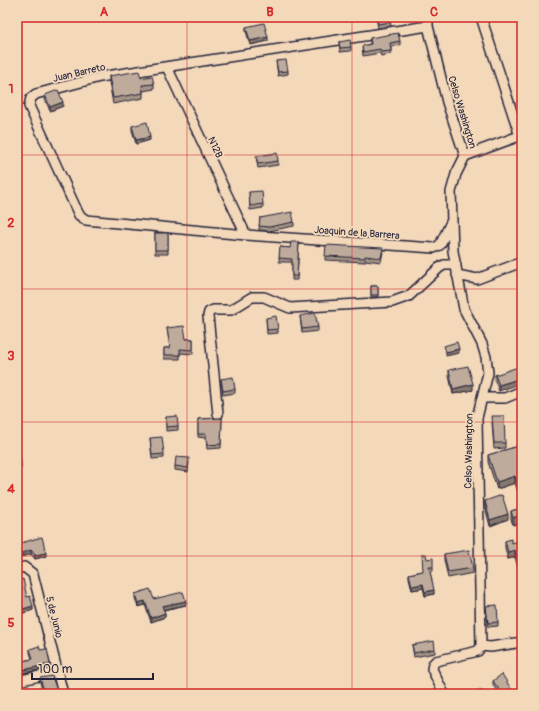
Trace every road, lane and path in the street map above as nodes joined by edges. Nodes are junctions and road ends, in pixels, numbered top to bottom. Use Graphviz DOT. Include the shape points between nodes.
graph roads {
  1 [pos="481,17"];
  2 [pos="428,21"];
  3 [pos="167,68"];
  4 [pos="521,136"];
  5 [pos="465,156"];
  6 [pos="451,222"];
  7 [pos="246,235"];
  8 [pos="522,262"];
  9 [pos="456,265"];
  10 [pos="458,275"];
  11 [pos="522,391"];
  12 [pos="483,398"];
  13 [pos="218,414"];
  14 [pos="17,569"];
  15 [pos="522,642"];
  16 [pos="480,646"];
  17 [pos="58,672"];
  18 [pos="17,681"];
  19 [pos="63,694"];
  20 [pos="444,694"];
  1 -- 4 [label="street"];
  2 -- 3 [label="street, Juan Barreto"];
  2 -- 5 [label="street, Celso Washington" via="447,102"];
  3 -- 7 [label="street, N12B"];
  3 -- 7 [label="street, Juan Barreto" via="100,77 36,94 31,98 29,106 82,218"];
  4 -- 5 [label="street"];
  5 -- 6 [label="street, Celso Washington" via="451,192"];
  6 -- 7 [label="street, Joaquin de la Barrera" via="440,245 434,248"];
  6 -- 9 [label="street, Celso Washington"];
  8 -- 10 [label="street" via="477,279"];
  9 -- 10 [label="street, Celso Washington"];
  9 -- 13 [label="street" via="444,265 409,296 392,302 290,308 264,297 252,297 231,310 209,312"];
  10 -- 12 [label="street, Celso Washington" via="464,309 486,357 488,373"];
  11 -- 12 [label="street" via="505,398"];
  12 -- 16 [label="street, Celso Washington" via="477,418"];
  14 -- 17 [label="street, 5 de Junio" via="24,568 33,574"];
  15 -- 16 [label="street" via="491,647"];
  16 -- 20 [label="street" via="478,651 436,661 433,664 432,669"];
  17 -- 18 [label="street"];
  17 -- 19 [label="street, 5 de Junio"];
}
